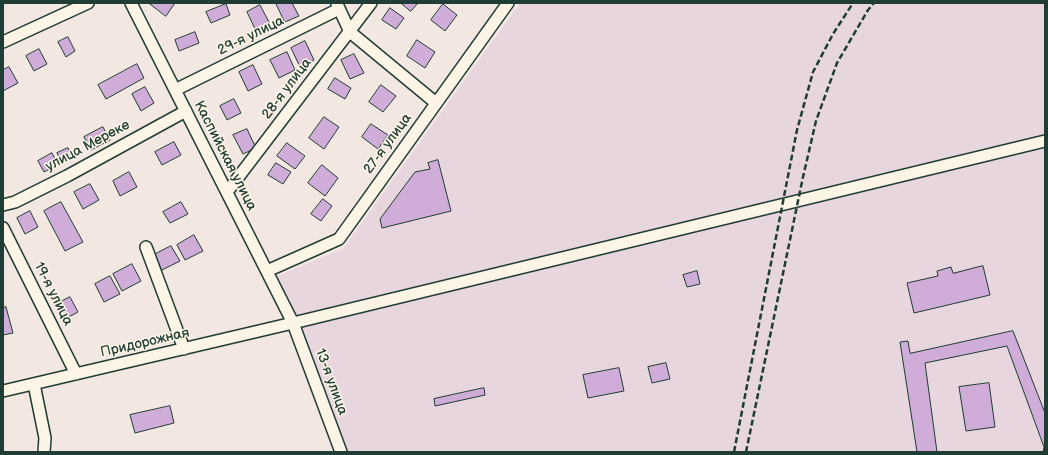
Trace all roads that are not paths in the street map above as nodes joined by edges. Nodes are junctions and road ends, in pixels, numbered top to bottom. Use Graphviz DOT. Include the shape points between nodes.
graph roads {
  1 [pos="88,3"];
  2 [pos="131,3"];
  3 [pos="372,3"];
  4 [pos="508,3"];
  5 [pos="338,6"];
  6 [pos="350,32"];
  7 [pos="3,42"];
  8 [pos="175,90"];
  9 [pos="436,103"];
  10 [pos="186,111"];
  11 [pos="1045,141"];
  12 [pos="227,192"];
  13 [pos="3,205"];
  14 [pos="3,228"];
  15 [pos="146,247"];
  16 [pos="267,271"];
  17 [pos="293,323"];
  18 [pos="184,349"];
  19 [pos="76,374"];
  20 [pos="34,384"];
  21 [pos="3,392"];
  22 [pos="44,452"];
  23 [pos="341,452"];
  1 -- 7 [label="street"];
  2 -- 8 [label="street, Каспийская улица"];
  3 -- 6 [label="street, 28-я улица"];
  4 -- 9 [label="street, 27-я улица"];
  5 -- 6 [label="street, 29-я улица"];
  5 -- 8 [label="street, 29-я улица"];
  6 -- 9 [label="street, 29-я улица"];
  6 -- 12 [label="street, 28-я улица"];
  8 -- 10 [label="street, Каспийская улица"];
  9 -- 16 [label="street, 27-я улица" via="339,239"];
  10 -- 12 [label="street, Каспийская улица"];
  10 -- 13 [label="street, улица Мереке" via="66,176 15,202"];
  11 -- 17 [label="street, Придорожная"];
  12 -- 16 [label="street, Каспийская улица"];
  14 -- 19 [label="street, 19-я улица"];
  15 -- 18 [label="street"];
  16 -- 17 [label="street, Каспийская улица"];
  17 -- 18 [label="street, Придорожная"];
  17 -- 23 [label="street, 13-я улица"];
  18 -- 19 [label="street, Придорожная"];
  19 -- 20 [label="street, Придорожная"];
  20 -- 21 [label="street, Придорожная"];
  20 -- 22 [label="street" via="45,438"];
}
